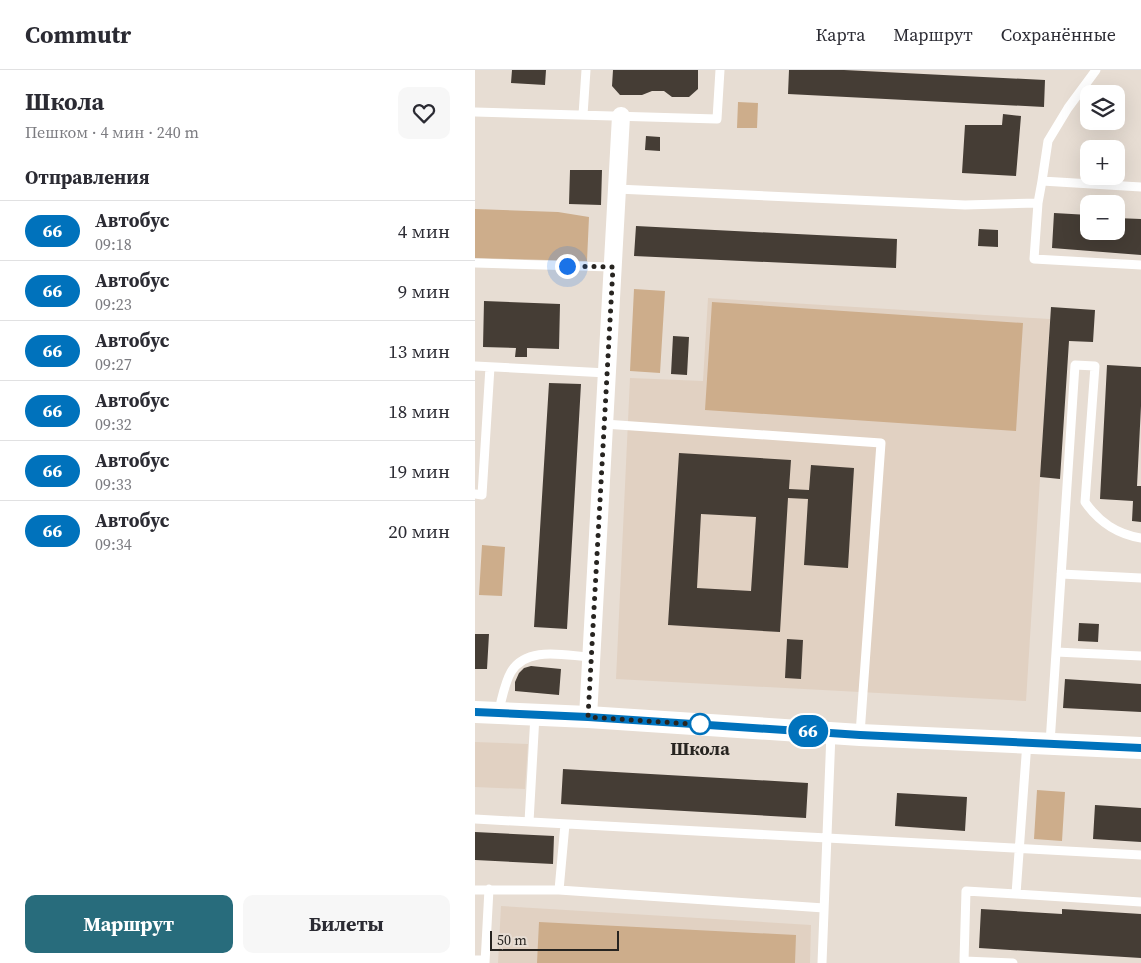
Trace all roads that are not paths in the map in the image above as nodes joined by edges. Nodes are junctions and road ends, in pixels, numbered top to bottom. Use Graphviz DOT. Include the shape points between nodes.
graph roads {
  1 [pos="586,70"];
  2 [pos="720,70"];
  3 [pos="1096,70"];
  4 [pos="475,112"];
  5 [pos="583,115"];
  6 [pos="621,116"];
  7 [pos="1042,180"];
  8 [pos="1141,187"];
  9 [pos="617,189"];
  10 [pos="1038,203"];
  11 [pos="475,263"];
  12 [pos="1141,265"];
  13 [pos="613,267"];
  14 [pos="475,366"];
  15 [pos="490,367"];
  16 [pos="607,373"];
  17 [pos="604,424"];
  18 [pos="475,494"];
  19 [pos="1141,538"];
  20 [pos="1061,574"];
  21 [pos="1141,578"];
  22 [pos="1056,652"];
  23 [pos="1141,656"];
  24 [pos="591,658"];
  25 [pos="475,712"];
  26 [pos="498,713"];
  27 [pos="535,715"];
  28 [pos="588,717"];
  29 [pos="831,733"];
  30 [pos="860,735"];
  31 [pos="1027,742"];
  32 [pos="1050,743"];
  33 [pos="1141,748"];
  34 [pos="475,819"];
  35 [pos="529,822"];
  36 [pos="565,824"];
  37 [pos="827,837"];
  38 [pos="1020,848"];
  39 [pos="1141,855"];
  40 [pos="489,889"];
  41 [pos="475,890"];
  42 [pos="559,890"];
  43 [pos="1016,894"];
  44 [pos="1141,902"];
  45 [pos="824,908"];
  46 [pos="475,960"];
  47 [pos="485,962"];
  48 [pos="822,963"];
  49 [pos="1013,963"];
  1 -- 5 [label="lane"];
  2 -- 6 [label="lane" via="717,120"];
  3 -- 7 [label="lane" via="1048,141"];
  4 -- 5 [label="lane"];
  5 -- 6 [label="lane"];
  6 -- 9 [label="street"];
  7 -- 8 [label="lane"];
  7 -- 10 [label="lane"];
  9 -- 10 [label="lane" via="965,205"];
  9 -- 13 [label="street"];
  10 -- 12 [label="lane" via="1034,260"];
  11 -- 13 [label="lane"];
  13 -- 16 [label="street"];
  14 -- 15 [label="lane"];
  15 -- 16 [label="lane"];
  15 -- 18 [label="lane" via="482,494"];
  16 -- 17 [label="street"];
  17 -- 24 [label="street"];
  17 -- 30 [label="lane" via="881,443"];
  19 -- 20 [label="lane" via="1109,528 1085,502 1095,366 1075,364"];
  20 -- 21 [label="lane"];
  20 -- 22 [label="lane"];
  22 -- 23 [label="lane"];
  22 -- 32 [label="lane"];
  24 -- 26 [label="lane" via="541,654 527,658 511,671"];
  24 -- 28 [label="street"];
  25 -- 26 [label="street"];
  26 -- 27 [label="street"];
  27 -- 28 [label="street"];
  27 -- 35 [label="lane"];
  28 -- 29 [label="street"];
  29 -- 30 [label="street"];
  29 -- 37 [label="lane"];
  30 -- 31 [label="street"];
  31 -- 32 [label="street"];
  31 -- 38 [label="lane"];
  32 -- 33 [label="street"];
  34 -- 35 [label="lane"];
  35 -- 36 [label="lane"];
  36 -- 37 [label="lane"];
  36 -- 42 [label="lane"];
  37 -- 38 [label="lane"];
  37 -- 45 [label="lane"];
  38 -- 39 [label="lane"];
  38 -- 43 [label="lane"];
  40 -- 41 [label="lane"];
  40 -- 42 [label="lane"];
  40 -- 47 [label="lane"];
  42 -- 45 [label="lane"];
  43 -- 44 [label="lane"];
  43 -- 49 [label="lane" via="966,891 964,961"];
  45 -- 48 [label="lane"];
  46 -- 47 [label="lane"];
}
